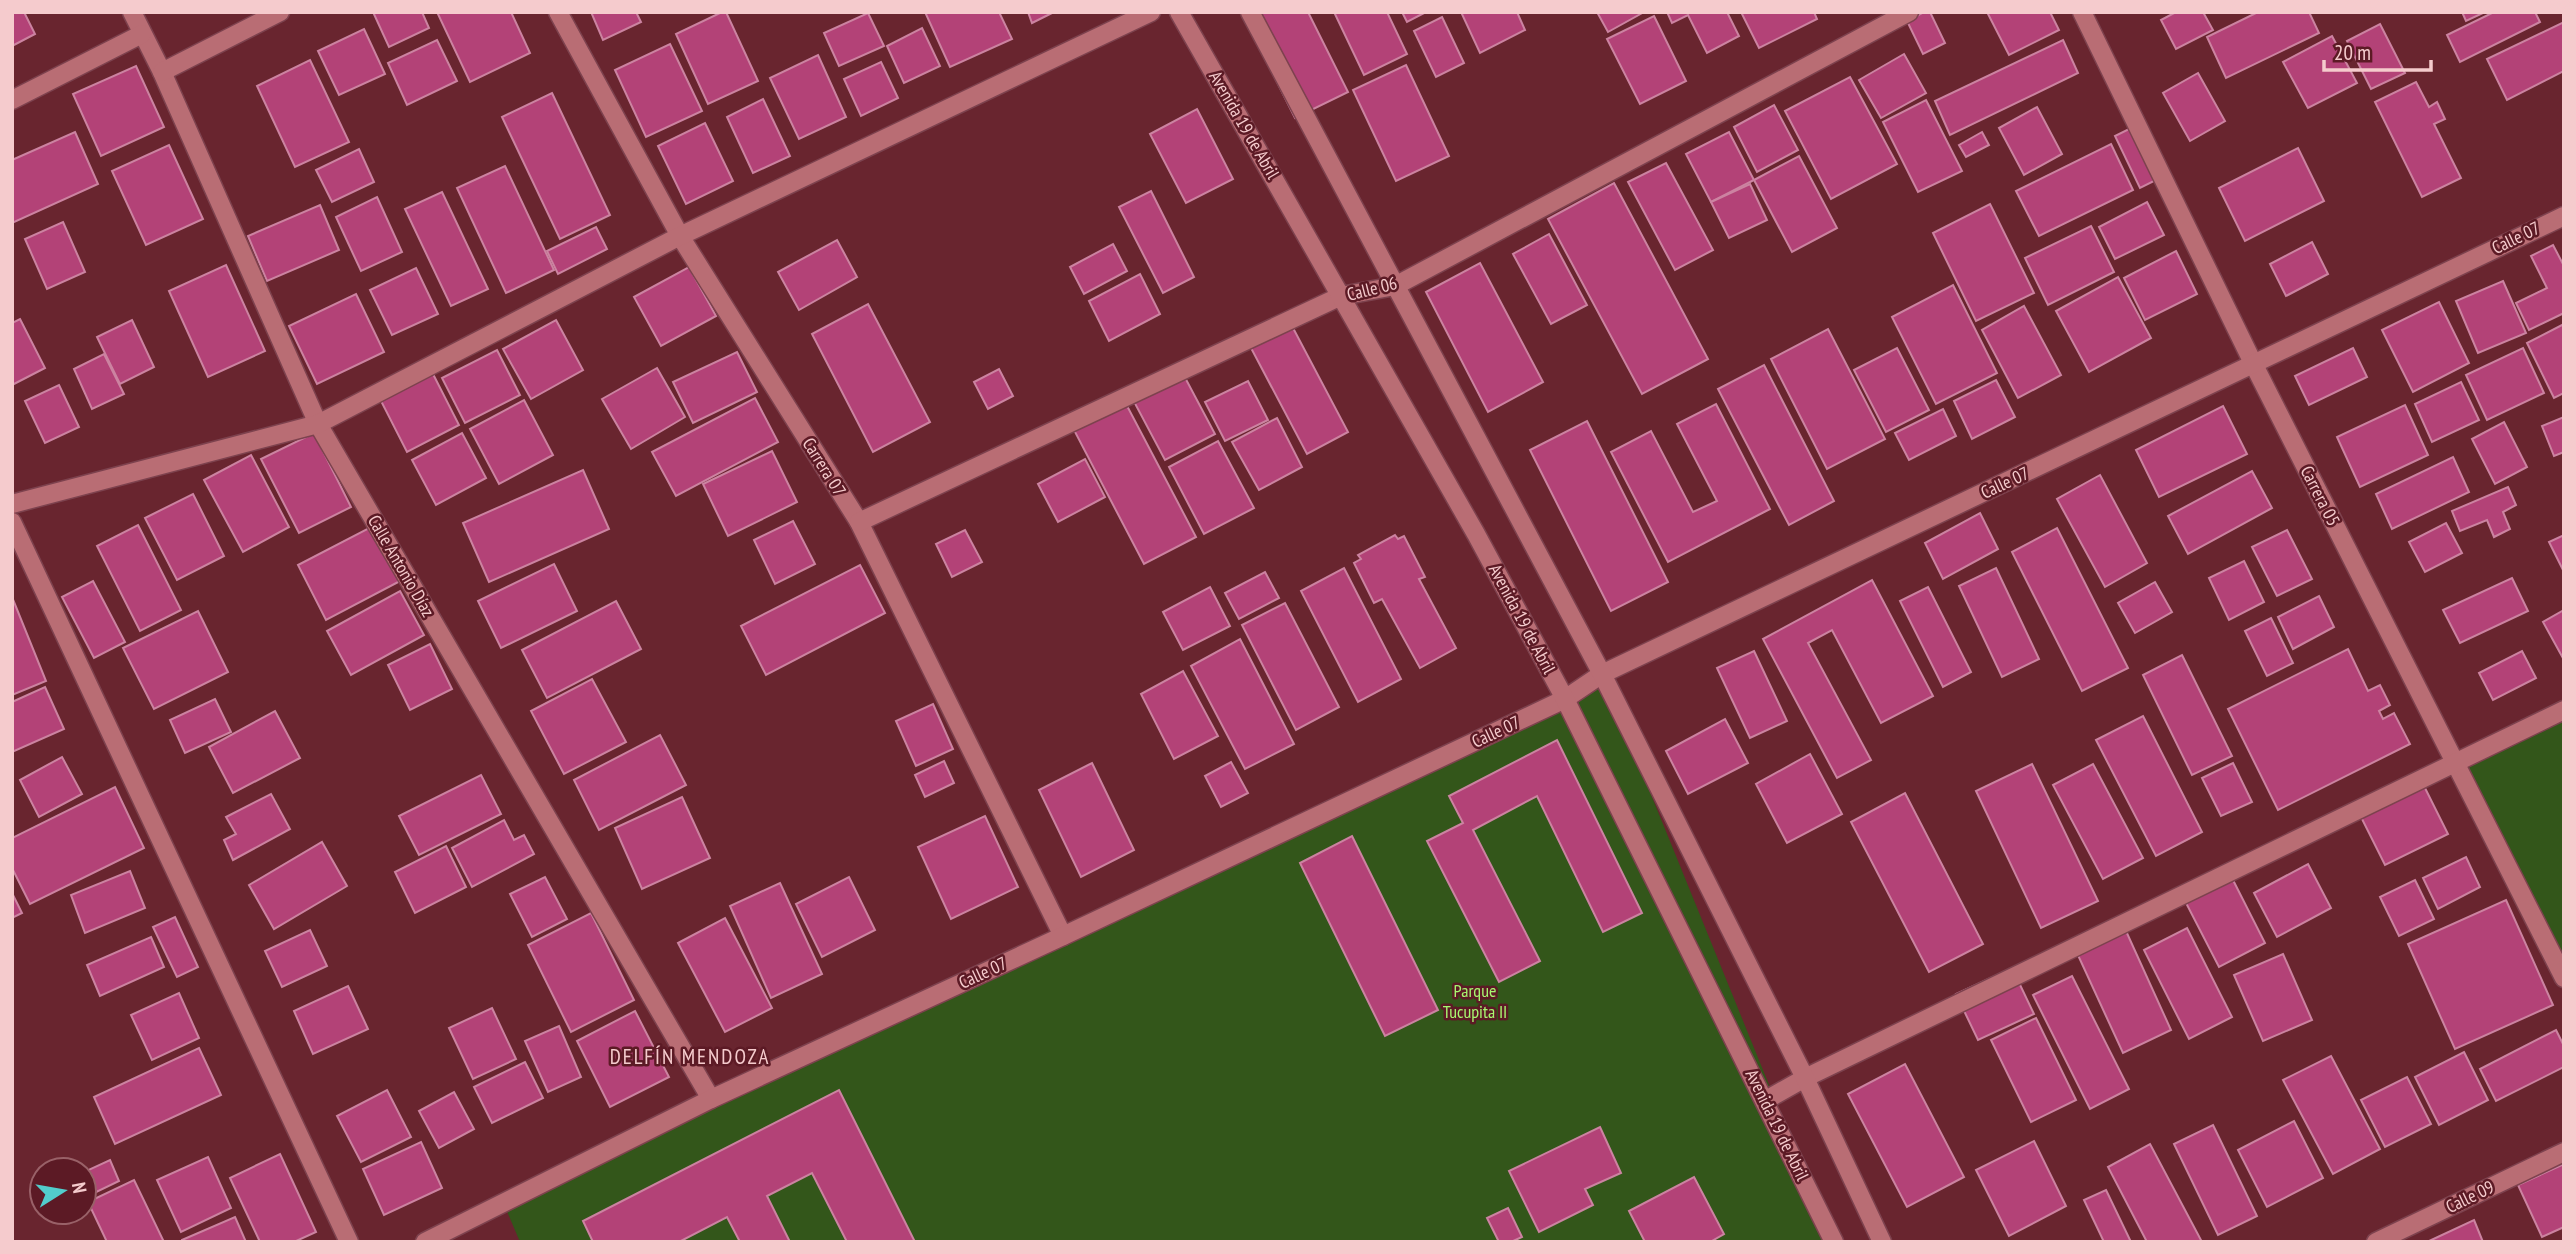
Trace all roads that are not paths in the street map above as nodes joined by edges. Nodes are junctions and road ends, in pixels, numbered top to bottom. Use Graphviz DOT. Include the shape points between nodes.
graph roads {
  1 [pos="132,12"];
  2 [pos="280,12"];
  3 [pos="558,12"];
  4 [pos="1151,12"];
  5 [pos="1179,12"];
  6 [pos="1250,12"];
  7 [pos="1909,12"];
  8 [pos="2082,12"];
  9 [pos="142,34"];
  10 [pos="162,72"];
  11 [pos="12,100"];
  12 [pos="2564,216"];
  13 [pos="680,236"];
  14 [pos="1395,286"];
  15 [pos="1341,296"];
  16 [pos="2254,365"];
  17 [pos="318,425"];
  18 [pos="12,504"];
  19 [pos="12,522"];
  20 [pos="859,522"];
  21 [pos="1602,674"];
  22 [pos="1565,699"];
  23 [pos="2564,710"];
  24 [pos="2455,763"];
  25 [pos="1063,936"];
  26 [pos="2564,978"];
  27 [pos="1805,1078"];
  28 [pos="710,1099"];
  29 [pos="1766,1100"];
  30 [pos="2564,1152"];
  31 [pos="349,1242"];
  32 [pos="425,1242"];
  33 [pos="1834,1242"];
  34 [pos="1882,1242"];
  35 [pos="2375,1242"];
  1 -- 9 [label="street, Calle Antonio Díaz"];
  2 -- 10 [label="street"];
  3 -- 13 [label="street, Carrera 07"];
  4 -- 13 [label="street"];
  5 -- 15 [label="street, Avenida 19 de Abril"];
  6 -- 14 [label="street"];
  7 -- 14 [label="street, Calle 06"];
  8 -- 16 [label="street, Carrera 05"];
  9 -- 10 [label="street, Calle Antonio Díaz"];
  9 -- 11 [label="street"];
  10 -- 17 [label="street, Calle Antonio Díaz"];
  12 -- 16 [label="street, Calle 07"];
  13 -- 17 [label="street"];
  13 -- 20 [label="street, Carrera 07"];
  14 -- 15 [label="street, Calle 06"];
  14 -- 21 [label="street"];
  15 -- 20 [label="street, Calle 06"];
  15 -- 22 [label="street, Avenida 19 de Abril"];
  16 -- 21 [label="street, Calle 07"];
  16 -- 24 [label="street, Carrera 05"];
  17 -- 18 [label="street"];
  17 -- 28 [label="street, Calle Antonio Díaz"];
  19 -- 31 [label="street"];
  20 -- 25 [label="street, Carrera 07"];
  21 -- 22 [label="street, Calle 07"];
  21 -- 27 [label="street"];
  22 -- 25 [label="street, Calle 07"];
  22 -- 29 [label="street, Avenida 19 de Abril"];
  23 -- 24 [label="street"];
  24 -- 26 [label="street, Carrera 05"];
  24 -- 27 [label="street"];
  25 -- 28 [label="street, Calle 07"];
  27 -- 29 [label="street"];
  27 -- 34 [label="street"];
  28 -- 32 [label="street, Calle 07"];
  29 -- 33 [label="street, Avenida 19 de Abril"];
  30 -- 35 [label="street, Calle 09"];
}
